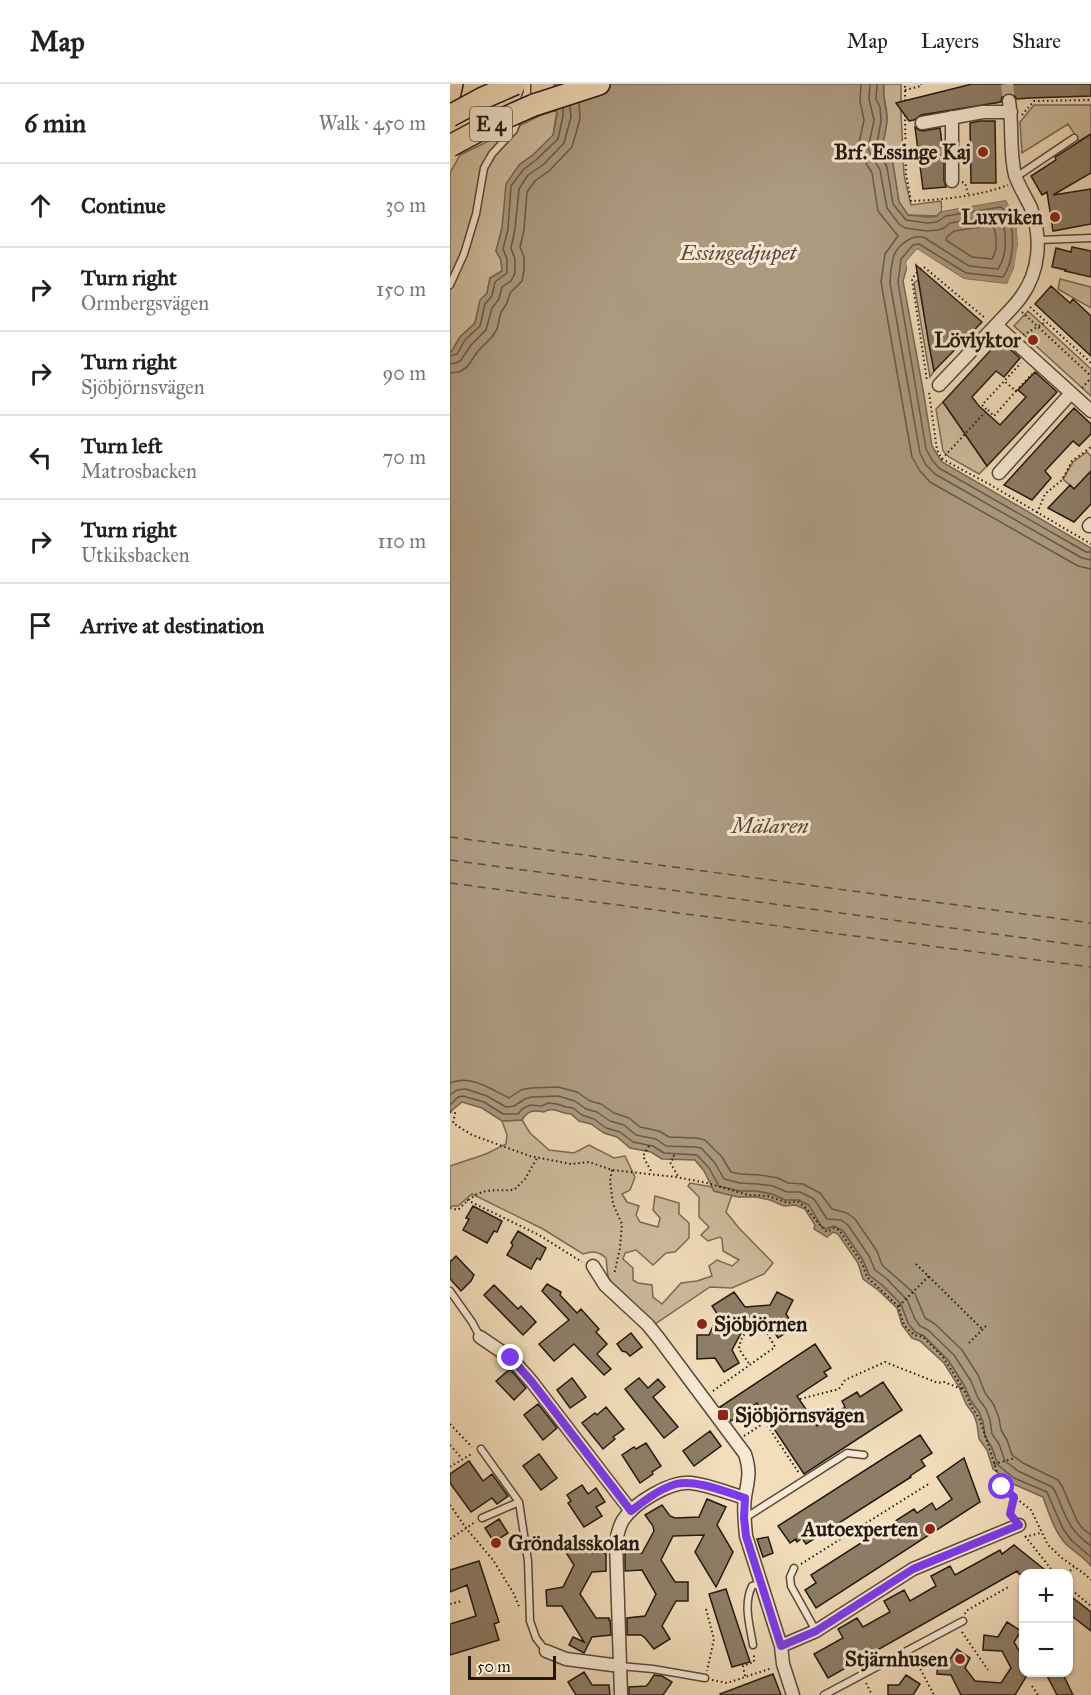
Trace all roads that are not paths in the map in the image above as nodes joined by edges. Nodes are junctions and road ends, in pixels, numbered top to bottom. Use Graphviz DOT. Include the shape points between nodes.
graph roads {
  1 [pos="452,84"];
  2 [pos="515,84"];
  3 [pos="527,84"];
  4 [pos="599,84"];
  5 [pos="450,93"];
  6 [pos="450,116"];
  7 [pos="952,117"];
  8 [pos="922,123"];
  9 [pos="1074,138"];
  10 [pos="450,146"];
  11 [pos="1013,181"];
  12 [pos="952,182"];
  13 [pos="1091,238"];
  14 [pos="1039,240"];
  15 [pos="450,285"];
  16 [pos="993,323"];
  17 [pos="939,385"];
  18 [pos="1076,391"];
  19 [pos="1091,411"];
  20 [pos="999,473"];
  21 [pos="593,1266"];
  22 [pos="450,1291"];
  23 [pos="480,1337"];
  24 [pos="478,1450"];
  25 [pos="864,1455"];
  26 [pos="745,1498"];
  27 [pos="519,1502"];
  28 [pos="631,1511"];
  29 [pos="482,1518"];
  30 [pos="744,1518"];
  31 [pos="1019,1525"];
  32 [pos="794,1568"];
  33 [pos="761,1583"];
  34 [pos="960,1623"];
  35 [pos="816,1631"];
  36 [pos="753,1645"];
  37 [pos="781,1646"];
  38 [pos="546,1651"];
  39 [pos="620,1666"];
  40 [pos="705,1678"];
  41 [pos="621,1695"];
  42 [pos="794,1695"];
  43 [pos="824,1695"];
  1 -- 5 [label="highway"];
  2 -- 6 [label="highway, E 4, bridge"];
  3 -- 15 [label="lane" via="514,130 484,168 476,214"];
  4 -- 10 [label="highway, E 4, bridge" via="534,105"];
  7 -- 8 [label="street"];
  7 -- 11 [label="street" via="1012,111"];
  7 -- 12 [label="street"];
  9 -- 11 [label="lane"];
  11 -- 14 [label="street" via="1032,210"];
  13 -- 14 [label="lane"];
  14 -- 16 [label="street" via="1028,286 1021,298"];
  16 -- 17 [label="street"];
  16 -- 18 [label="street"];
  18 -- 19 [label="street"];
  18 -- 20 [label="street"];
  21 -- 26 [label="street" via="605,1285 648,1325 746,1454 749,1478"];
  22 -- 23 [label="lane"];
  23 -- 28 [label="street" via="511,1358 532,1382"];
  24 -- 27 [label="lane"];
  25 -- 30 [label="lane" via="847,1453"];
  26 -- 28 [label="street" via="691,1483 677,1483"];
  26 -- 30 [label="street"];
  27 -- 29 [label="lane"];
  27 -- 38 [label="lane" via="528,1561 530,1621"];
  28 -- 39 [label="street" via="616,1543"];
  30 -- 33 [label="street"];
  31 -- 35 [label="street" via="913,1569"];
  32 -- 35 [label="lane" via="790,1586"];
  33 -- 36 [label="lane" via="752,1586 747,1604"];
  33 -- 37 [label="street"];
  34 -- 43 [label="lane"];
  35 -- 37 [label="street"];
  37 -- 42 [label="street"];
  38 -- 39 [label="street" via="566,1659"];
  39 -- 40 [label="lane"];
  39 -- 41 [label="street"];
}
